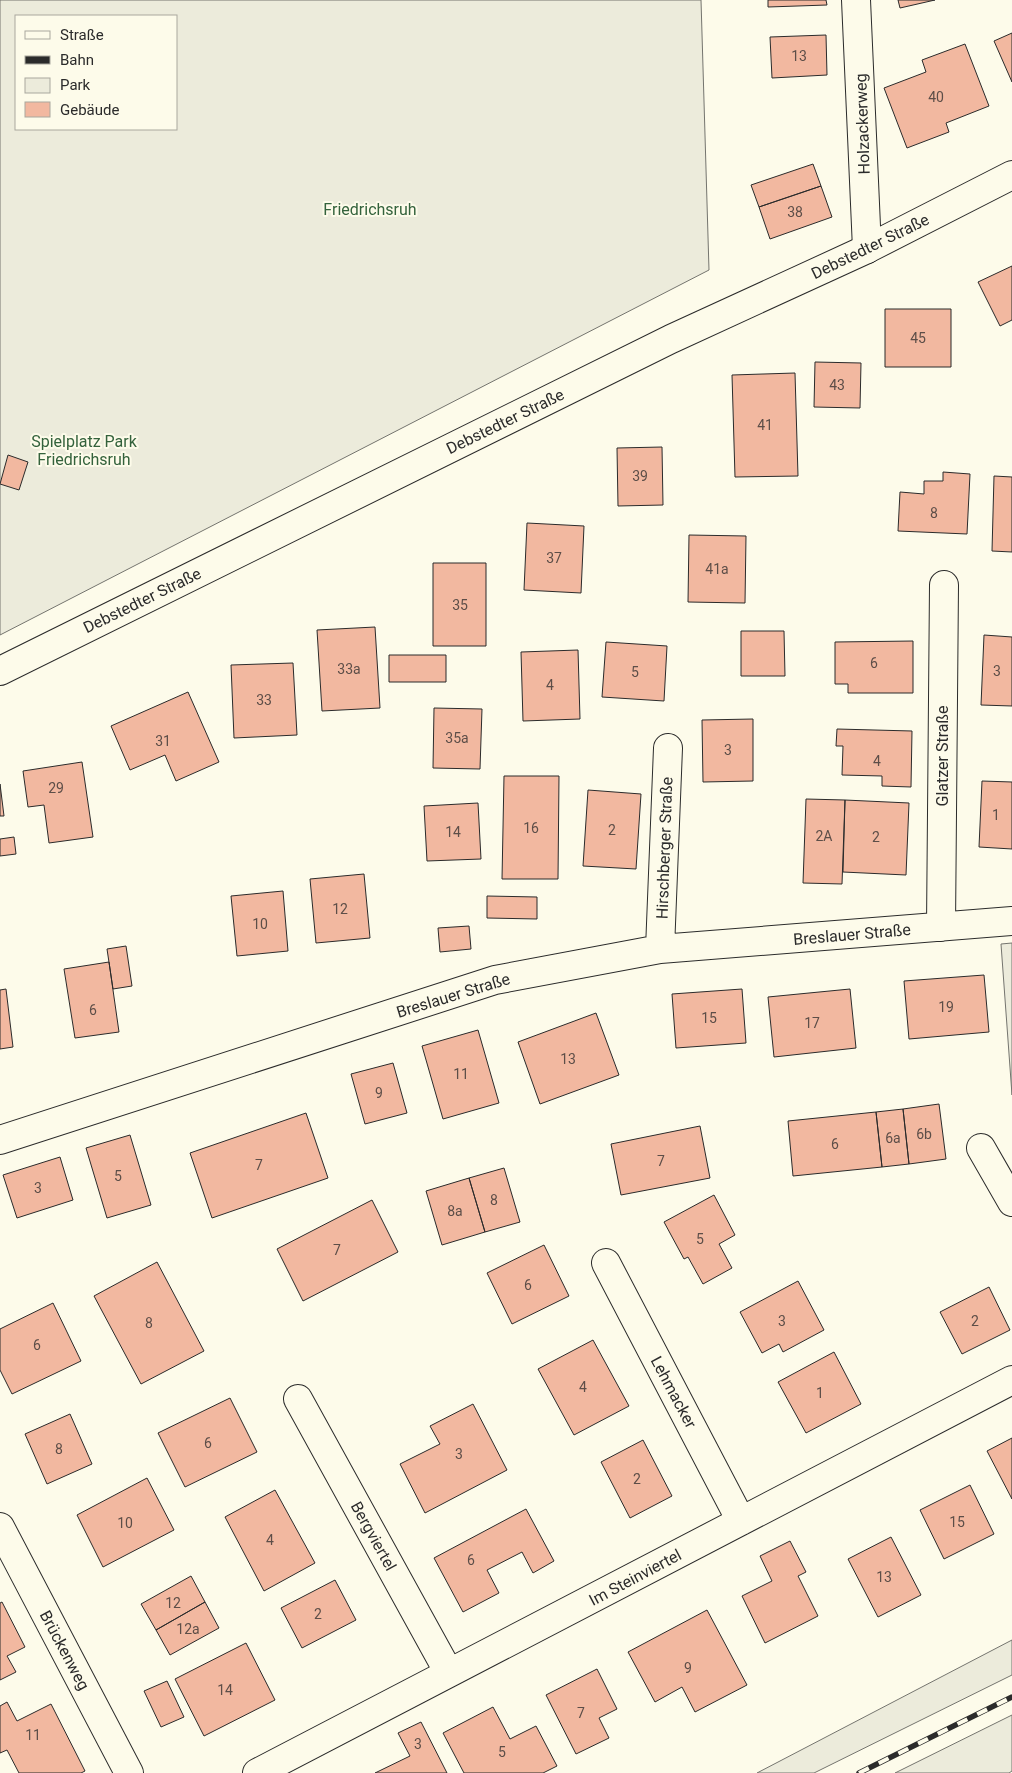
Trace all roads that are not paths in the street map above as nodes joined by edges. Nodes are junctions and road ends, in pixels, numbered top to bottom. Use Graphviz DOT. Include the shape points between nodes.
graph roads {
  1 [pos="856,0"];
  2 [pos="1012,176"];
  3 [pos="867,249"];
  4 [pos="944,585"];
  5 [pos="0,670"];
  6 [pos="668,748"];
  7 [pos="1012,921"];
  8 [pos="941,927"];
  9 [pos="660,949"];
  10 [pos="0,1140"];
  11 [pos="981,1148"];
  12 [pos="1012,1202"];
  13 [pos="606,1263"];
  14 [pos="1012,1380"];
  15 [pos="298,1399"];
  16 [pos="741,1521"];
  17 [pos="0,1527"];
  18 [pos="449,1673"];
  19 [pos="129,1773"];
  20 [pos="257,1773"];
  1 -- 3 [label="street, Holzackerweg"];
  2 -- 3 [label="street, Debstedter Straße"];
  3 -- 5 [label="street, Debstedter Straße" via="671,339"];
  4 -- 8 [label="street, Glatzer Straße"];
  6 -- 9 [label="street, Hirschberger Straße"];
  7 -- 8 [label="street, Breslauer Straße"];
  8 -- 9 [label="street, Breslauer Straße"];
  9 -- 10 [label="street, Breslauer Straße" via="494,980"];
  11 -- 12 [label="street"];
  13 -- 16 [label="street, Lehmacker"];
  14 -- 16 [label="street, Im Steinviertel"];
  15 -- 18 [label="street, Bergviertel"];
  16 -- 18 [label="street, Im Steinviertel"];
  17 -- 19 [label="street, Brückenweg"];
  18 -- 20 [label="street, Im Steinviertel"];
}
